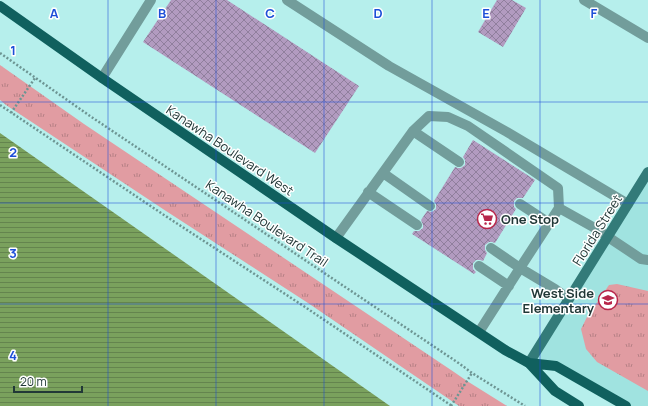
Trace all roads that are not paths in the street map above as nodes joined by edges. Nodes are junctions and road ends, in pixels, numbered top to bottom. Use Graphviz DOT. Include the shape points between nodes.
graph roads {
  1 [pos="151,0"];
  2 [pos="287,0"];
  3 [pos="584,0"];
  4 [pos="0,6"];
  5 [pos="648,38"];
  6 [pos="102,78"];
  7 [pos="413,131"];
  8 [pos="459,162"];
  9 [pos="648,172"];
  10 [pos="383,173"];
  11 [pos="368,192"];
  12 [pos="520,204"];
  13 [pos="628,204"];
  14 [pos="430,206"];
  15 [pos="559,208"];
  16 [pos="549,223"];
  17 [pos="418,226"];
  18 [pos="608,237"];
  19 [pos="336,238"];
  20 [pos="491,248"];
  21 [pos="648,260"];
  22 [pos="479,266"];
  23 [pos="520,268"];
  24 [pos="509,286"];
  25 [pos="569,299"];
  26 [pos="479,332"];
  27 [pos="529,363"];
  28 [pos="579,406"];
  29 [pos="626,406"];
  1 -- 6 [label="street"];
  2 -- 13 [label="street" via="389,66"];
  3 -- 5 [label="street"];
  4 -- 6 [label="main road, Kanawha Boulevard West"];
  6 -- 19 [label="main road, Kanawha Boulevard West"];
  7 -- 8 [label="street"];
  7 -- 10 [label="street"];
  7 -- 15 [label="street" via="428,116 448,117 468,126 558,188"];
  9 -- 13 [label="street, Florida Street"];
  10 -- 11 [label="street"];
  10 -- 14 [label="street"];
  11 -- 17 [label="street"];
  11 -- 19 [label="street"];
  12 -- 16 [label="street"];
  13 -- 18 [label="street, Florida Street"];
  15 -- 16 [label="street"];
  15 -- 18 [label="street"];
  16 -- 23 [label="street"];
  18 -- 21 [label="street" via="641,259"];
  18 -- 25 [label="street, Florida Street"];
  19 -- 26 [label="main road, Kanawha Boulevard West"];
  20 -- 23 [label="street"];
  22 -- 24 [label="street"];
  23 -- 24 [label="street"];
  23 -- 25 [label="street"];
  24 -- 26 [label="street"];
  25 -- 27 [label="street, Florida Street"];
  26 -- 27 [label="main road, Kanawha Boulevard West"];
  27 -- 28 [label="main road, Kanawha Boulevard West" via="555,391"];
  27 -- 29 [label="main road, Kanawha Boulevard West" via="556,366"];
}
